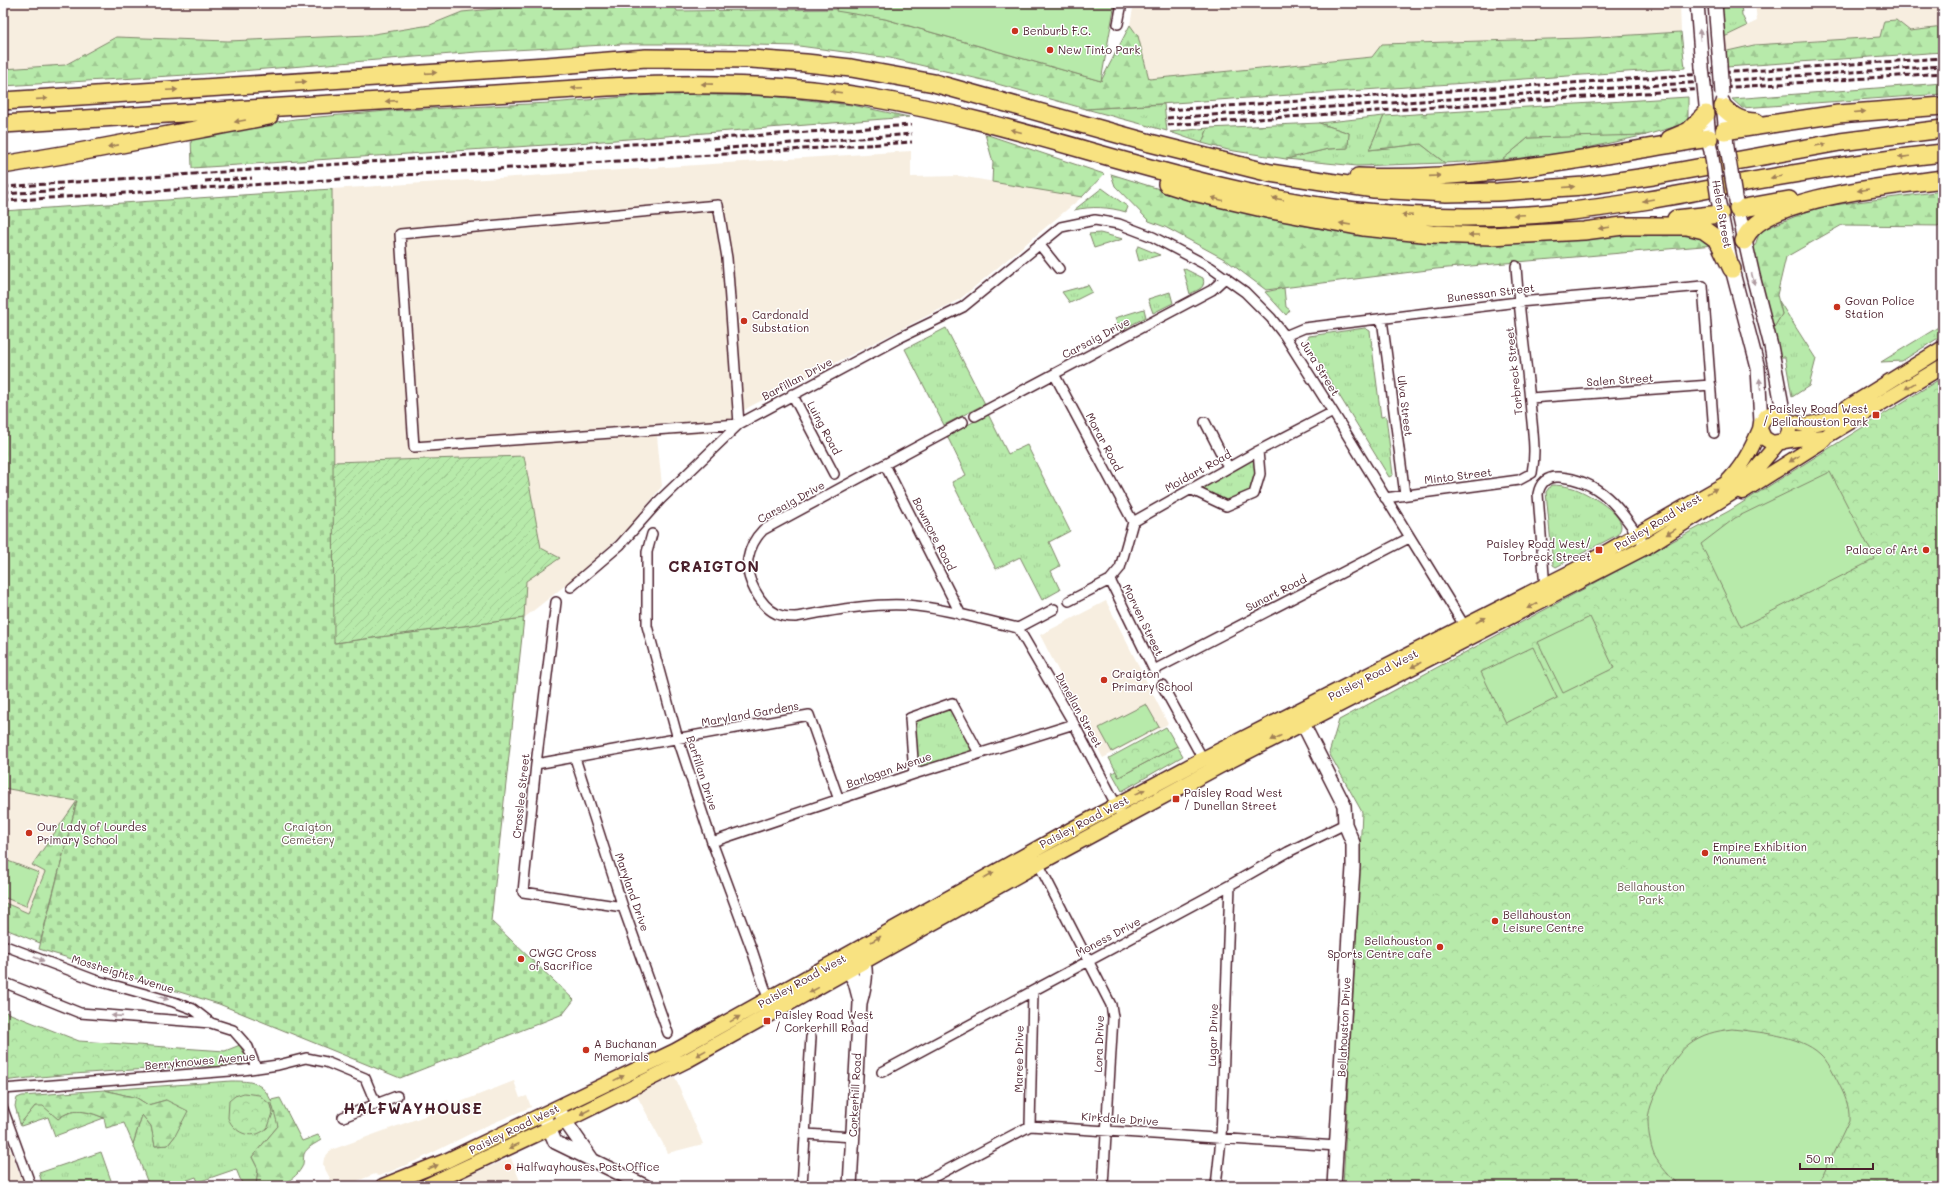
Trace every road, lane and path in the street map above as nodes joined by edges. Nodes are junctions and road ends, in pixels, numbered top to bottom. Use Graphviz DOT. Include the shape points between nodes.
graph roads {
  1 [pos="1122,3"];
  2 [pos="1697,3"];
  3 [pos="1715,3"];
  4 [pos="1118,24"];
  5 [pos="3,101"];
  6 [pos="1723,101"];
  7 [pos="348,104"];
  8 [pos="1943,106"];
  9 [pos="1706,114"];
  10 [pos="1782,123"];
  11 [pos="3,124"];
  12 [pos="1943,129"];
  13 [pos="1054,141"];
  14 [pos="1718,142"];
  15 [pos="1649,147"];
  16 [pos="1943,153"];
  17 [pos="3,165"];
  18 [pos="1270,173"];
  19 [pos="1943,179"];
  20 [pos="1835,195"];
  21 [pos="1736,203"];
  22 [pos="1719,206"];
  23 [pos="1623,226"];
  24 [pos="1061,227"];
  25 [pos="1744,241"];
  26 [pos="1040,244"];
  27 [pos="1516,266"];
  28 [pos="1059,269"];
  29 [pos="1732,269"];
  30 [pos="1226,277"];
  31 [pos="1518,302"];
  32 [pos="1382,319"];
  33 [pos="1285,336"];
  34 [pos="1943,348"];
  35 [pos="1943,366"];
  36 [pos="1054,374"];
  37 [pos="1711,385"];
  38 [pos="792,394"];
  39 [pos="1530,398"];
  40 [pos="1333,412"];
  41 [pos="975,416"];
  42 [pos="1785,418"];
  43 [pos="963,422"];
  44 [pos="1204,422"];
  45 [pos="739,424"];
  46 [pos="1760,426"];
  47 [pos="1714,433"];
  48 [pos="1825,437"];
  49 [pos="1780,443"];
  50 [pos="1258,451"];
  51 [pos="885,465"];
  52 [pos="1228,467"];
  53 [pos="1532,473"];
  54 [pos="834,474"];
  55 [pos="1190,489"];
  56 [pos="1405,495"];
  57 [pos="1385,498"];
  58 [pos="1705,512"];
  59 [pos="1133,522"];
  60 [pos="652,534"];
  61 [pos="1638,535"];
  62 [pos="1409,538"];
  63 [pos="1646,547"];
  64 [pos="1110,580"];
  65 [pos="571,587"];
  66 [pos="1547,592"];
  67 [pos="1069,601"];
  68 [pos="556,602"];
  69 [pos="1054,609"];
  70 [pos="960,614"];
  71 [pos="1018,628"];
  72 [pos="1468,632"];
  73 [pos="1154,670"];
  74 [pos="1162,685"];
  75 [pos="1300,718"];
  76 [pos="1074,724"];
  77 [pos="678,739"];
  78 [pos="979,753"];
  79 [pos="575,758"];
  80 [pos="1203,760"];
  81 [pos="536,764"];
  82 [pos="914,774"];
  83 [pos="839,800"];
  84 [pos="1116,805"];
  85 [pos="1123,818"];
  86 [pos="1345,824"];
  87 [pos="712,842"];
  88 [pos="1031,851"];
  89 [pos="1038,864"];
  90 [pos="1230,885"];
  91 [pos="623,906"];
  92 [pos="3,944"];
  93 [pos="858,949"];
  94 [pos="1089,961"];
  95 [pos="865,962"];
  96 [pos="846,965"];
  97 [pos="3,982"];
  98 [pos="1032,992"];
  99 [pos="860,1003"];
  100 [pos="771,1007"];
  101 [pos="211,1023"];
  102 [pos="668,1033"];
  103 [pos="811,1038"];
  104 [pos="678,1057"];
  105 [pos="256,1068"];
  106 [pos="882,1072"];
  107 [pos="3,1089"];
  108 [pos="397,1096"];
  109 [pos="376,1104"];
  110 [pos="558,1107"];
  111 [pos="3,1109"];
  112 [pos="543,1114"];
  113 [pos="343,1117"];
  114 [pos="565,1122"];
  115 [pos="1030,1126"];
  116 [pos="549,1129"];
  117 [pos="1108,1130"];
  118 [pos="806,1134"];
  119 [pos="853,1138"];
  120 [pos="1222,1139"];
  121 [pos="1337,1146"];
  122 [pos="591,1158"];
  123 [pos="31,1186"];
  124 [pos="383,1186"];
  125 [pos="426,1186"];
  126 [pos="646,1186"];
  127 [pos="802,1186"];
  128 [pos="850,1186"];
  129 [pos="917,1186"];
  130 [pos="1103,1186"];
  131 [pos="1216,1186"];
  132 [pos="1334,1186"];
  1 -- 4 [label="street"];
  9 -- 2 [label="street, Helen Street, one-way, bridge"];
  3 -- 6 [label="street, Helen Street, bridge"];
  5 -- 18 [label="highway, one-way" via="646,58 751,59 851,68 934,83"];
  6 -- 10 [label="highway" via="1734,118 1748,122"];
  6 -- 14 [label="street, Helen Street"];
  7 -- 11 [label="highway"];
  13 -- 7 [label="highway, one-way" via="875,98 754,85 638,85"];
  7 -- 17 [label="highway, one-way"];
  10 -- 8 [label="highway, one-way" via="1838,114"];
  9 -- 14 [label="street, Helen Street"];
  9 -- 15 [label="highway" via="1689,131"];
  10 -- 14 [label="highway"];
  18 -- 12 [label="highway, one-way" via="1374,189 1412,192 1550,189 1622,181 1840,142"];
  16 -- 13 [label="highway, one-way" via="1843,166 1598,208 1530,214 1446,216 1356,211 1260,196 1143,167"];
  23 -- 13 [label="highway, one-way" via="1491,236 1432,234 1363,226 1271,210 1189,191"];
  14 -- 15 [label="highway"];
  14 -- 21 [label="street, Helen Street, bridge"];
  14 -- 22 [label="street, Helen Street, bridge"];
  18 -- 15 [label="highway, one-way" via="1371,178 1419,177 1541,166"];
  19 -- 20 [label="highway, one-way"];
  20 -- 21 [label="highway"];
  20 -- 25 [label="highway" via="1774,213 1754,225"];
  21 -- 22 [label="street"];
  21 -- 25 [label="street, Helen Street"];
  22 -- 23 [label="highway"];
  22 -- 29 [label="street, Helen Street"];
  23 -- 29 [label="highway" via="1687,226 1704,230 1721,244"];
  24 -- 26 [label="street, Barfillan Drive"];
  24 -- 30 [label="street, Jura Street" via="1095,220 1119,224 1153,237"];
  25 -- 42 [label="street, Helen Street, one-way" via="1771,346"];
  26 -- 28 [label="street"];
  26 -- 38 [label="street, Barfillan Drive" via="963,307"];
  27 -- 31 [label="street, Torbreck Street"];
  46 -- 29 [label="street, Helen Street, one-way" via="1758,368"];
  30 -- 33 [label="street, Jura Street" via="1257,303"];
  30 -- 36 [label="street, Carsaig Drive" via="1212,290"];
  31 -- 32 [label="street, Bunessan Street"];
  31 -- 37 [label="street, Bunessan Street" via="1703,286"];
  31 -- 39 [label="street, Torbreck Street"];
  32 -- 33 [label="street, Bunessan Street" via="1304,328"];
  32 -- 56 [label="street, Ulva Street"];
  33 -- 40 [label="street, Jura Street"];
  34 -- 42 [label="main road" via="1826,421 1805,425"];
  35 -- 48 [label="main road, one-way"];
  36 -- 41 [label="street, Carsaig Drive"];
  36 -- 59 [label="street, Morar Road"];
  37 -- 39 [label="street, Salen Street"];
  37 -- 47 [label="street"];
  38 -- 45 [label="street, Barfillan Drive"];
  38 -- 54 [label="street, Luing Road"];
  39 -- 53 [label="street, Torbreck Street" via="1535,459"];
  40 -- 50 [label="street, Moidart Road"];
  40 -- 57 [label="street, Jura Street"];
  42 -- 46 [label="main road" via="1770,414"];
  42 -- 49 [label="main road, Paisley Road West" via="1790,430"];
  43 -- 51 [label="street, Carsaig Drive"];
  44 -- 52 [label="street"];
  45 -- 45 [label="street" via="727,258 718,205 400,234 414,447"];
  45 -- 65 [label="street, Barfillan Drive" via="660,500 620,545"];
  46 -- 49 [label="main road" via="1767,441"];
  61 -- 46 [label="main road, Paisley Road West, one-way" via="1732,478 1747,458"];
  48 -- 49 [label="main road"];
  48 -- 58 [label="main road, one-way" via="1748,489"];
  49 -- 58 [label="main road, Paisley Road West" via="1746,481"];
  50 -- 52 [label="street, Moidart Road"];
  50 -- 55 [label="street" via="1260,474 1254,494 1226,506"];
  51 -- 70 [label="street, Bowmore Road"];
  51 -- 70 [label="street, Carsaig Drive" via="763,530 754,539 748,561 748,570 756,591 768,608 783,617 873,605 908,605"];
  52 -- 55 [label="street, Moidart Road"];
  53 -- 56 [label="street, Minto Street" via="1519,480"];
  55 -- 59 [label="street, Moidart Road"];
  56 -- 57 [label="street, Minto Street"];
  57 -- 62 [label="street, Jura Street"];
  58 -- 63 [label="main road, Paisley Road West, one-way"];
  59 -- 64 [label="street" via="1120,568"];
  60 -- 77 [label="street, Barfillan Drive" via="647,552 647,626"];
  61 -- 63 [label="street"];
  61 -- 66 [label="main road, Paisley Road West"];
  61 -- 66 [label="street" via="1619,507 1607,496 1574,479 1548,478 1542,482 1538,494"];
  62 -- 72 [label="street, Jura Street"];
  62 -- 73 [label="street, Sunart Road"];
  63 -- 66 [label="main road, Paisley Road West"];
  64 -- 67 [label="street"];
  64 -- 73 [label="street, Morven Street"];
  66 -- 72 [label="main road, Paisley Road West"];
  68 -- 81 [label="street, Crosslee Street"];
  69 -- 71 [label="street"];
  70 -- 71 [label="street, Carsaig Drive"];
  71 -- 76 [label="street, Dunellan Street"];
  72 -- 75 [label="main road, Paisley Road West"];
  74 -- 80 [label="street"];
  75 -- 80 [label="main road, Paisley Road West"];
  75 -- 85 [label="main road, Paisley Road West, one-way"];
  75 -- 86 [label="street, Bellahouston Drive" via="1344,805"];
  76 -- 78 [label="street, Barlogan Avenue"];
  76 -- 84 [label="street, Dunellan Street"];
  77 -- 79 [label="street, Maryland Gardens"];
  77 -- 83 [label="street, Maryland Gardens" via="809,715"];
  77 -- 87 [label="street, Barfillan Drive"];
  78 -- 82 [label="street, Barlogan Avenue"];
  78 -- 82 [label="street" via="952,703 910,718"];
  79 -- 81 [label="street, Maryland Gardens"];
  79 -- 91 [label="street, Maryland Drive"];
  84 -- 80 [label="main road, Paisley Road West, one-way"];
  81 -- 91 [label="street, Crosslee Street" via="523,892"];
  82 -- 83 [label="street, Barlogan Avenue"];
  83 -- 87 [label="street, Barlogan Avenue"];
  84 -- 85 [label="street, Dunellan Street"];
  84 -- 88 [label="main road, Paisley Road West"];
  85 -- 89 [label="main road, Paisley Road West"];
  86 -- 90 [label="street, Moness Drive"];
  86 -- 121 [label="street, Bellahouston Drive" via="1353,843 1353,867"];
  87 -- 100 [label="street, Barfillan Drive"];
  88 -- 89 [label="street, Lora Drive"];
  93 -- 88 [label="main road, Paisley Road West, one-way"];
  89 -- 94 [label="street, Lora Drive"];
  89 -- 95 [label="main road, Paisley Road West"];
  90 -- 94 [label="street, Moness Drive"];
  90 -- 120 [label="street, Lugar Drive"];
  91 -- 102 [label="street, Maryland Drive"];
  92 -- 101 [label="street, Mossheights Avenue, one-way" via="95,980 193,1009"];
  93 -- 95 [label="street, Corkerhill Road"];
  93 -- 96 [label="main road, Paisley Road West"];
  94 -- 98 [label="street, Moness Drive"];
  94 -- 117 [label="street, Lora Drive" via="1111,1005 1113,1017"];
  95 -- 96 [label="main road, Paisley Road West"];
  95 -- 99 [label="street, Corkerhill Road" via="866,980"];
  96 -- 99 [label="street, Corkerhill Road"];
  96 -- 100 [label="main road, Paisley Road West"];
  101 -- 97 [label="street, Mossheights Avenue, one-way" via="80,1013"];
  98 -- 106 [label="street, Moness Drive"];
  98 -- 115 [label="street, Maree Drive"];
  99 -- 119 [label="street, Corkerhill Road"];
  100 -- 104 [label="main road, Paisley Road West"];
  101 -- 105 [label="street, Mossheights Avenue" via="233,1030 248,1048"];
  103 -- 118 [label="street"];
  110 -- 104 [label="main road, Paisley Road West, one-way"];
  104 -- 114 [label="main road, Paisley Road West, one-way"];
  105 -- 107 [label="street, Berryknowes Avenue"];
  105 -- 109 [label="street, Berryknowes Avenue" via="306,1058 326,1062 365,1078"];
  108 -- 109 [label="street"];
  109 -- 113 [label="street"];
  110 -- 112 [label="main road, Paisley Road West"];
  110 -- 114 [label="street"];
  111 -- 123 [label="street"];
  112 -- 116 [label="street"];
  124 -- 112 [label="main road, Paisley Road West, one-way" via="448,1160"];
  114 -- 116 [label="main road, Paisley Road West"];
  114 -- 122 [label="street"];
  115 -- 117 [label="street, Kirkdale Drive"];
  115 -- 129 [label="street"];
  116 -- 122 [label="street" via="555,1142"];
  116 -- 125 [label="main road, Paisley Road West, one-way"];
  117 -- 120 [label="street, Kirkdale Drive"];
  117 -- 130 [label="street, Lora Drive"];
  118 -- 119 [label="street"];
  118 -- 127 [label="street"];
  119 -- 128 [label="street, Corkerhill Road"];
  120 -- 121 [label="street, Kirkdale Drive"];
  120 -- 131 [label="street, Lugar Drive"];
  121 -- 132 [label="street, Bellahouston Drive"];
  122 -- 126 [label="street"];
}
